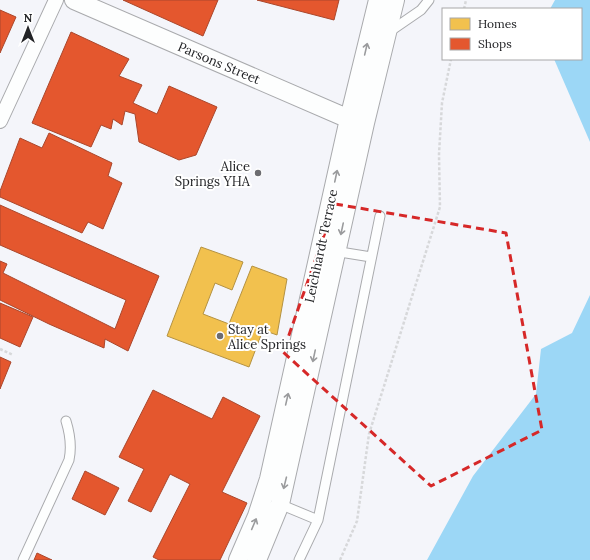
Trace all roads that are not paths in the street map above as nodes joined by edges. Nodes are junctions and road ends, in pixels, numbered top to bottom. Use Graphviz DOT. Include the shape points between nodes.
graph roads {
  1 [pos="56,0"];
  2 [pos="74,0"];
  3 [pos="378,0"];
  4 [pos="395,0"];
  5 [pos="429,0"];
  6 [pos="387,34"];
  7 [pos="0,121"];
  8 [pos="357,121"];
  9 [pos="380,216"];
  10 [pos="329,250"];
  11 [pos="371,257"];
  12 [pos="66,421"];
  13 [pos="263,497"];
  14 [pos="280,504"];
  15 [pos="318,520"];
  16 [pos="23,560"];
  17 [pos="238,560"];
  18 [pos="257,560"];
  19 [pos="299,560"];
  1 -- 7 [label="street"];
  2 -- 8 [label="street, Parsons Street"];
  8 -- 3 [label="street, Leichhardt Terrace, one-way"];
  4 -- 6 [label="street, Leichhardt Terrace"];
  5 -- 6 [label="lane" via="421,10"];
  6 -- 8 [label="street, Leichhardt Terrace"];
  8 -- 10 [label="street, Leichhardt Terrace"];
  9 -- 11 [label="lane"];
  10 -- 11 [label="lane"];
  13 -- 10 [label="street, Leichhardt Terrace, one-way"];
  10 -- 14 [label="street, Leichhardt Terrace, one-way"];
  11 -- 15 [label="lane"];
  12 -- 16 [label="lane" via="70,434 69,460"];
  13 -- 14 [label="lane"];
  17 -- 13 [label="street, Leichhardt Terrace, one-way"];
  14 -- 15 [label="lane"];
  14 -- 18 [label="street, Leichhardt Terrace"];
  15 -- 19 [label="lane"];
}
